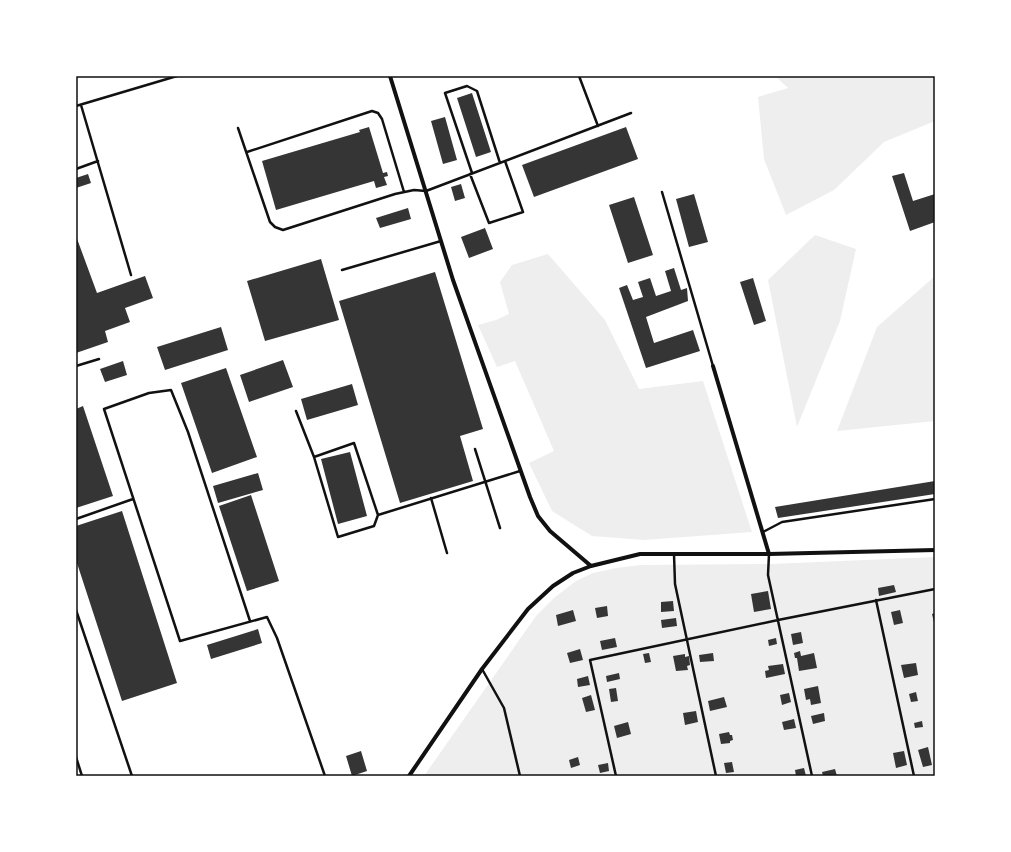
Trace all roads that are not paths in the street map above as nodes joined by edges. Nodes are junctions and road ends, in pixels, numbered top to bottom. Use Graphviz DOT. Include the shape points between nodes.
graph roads {
  1 [pos="176,76"];
  2 [pos="390,76"];
  3 [pos="580,76"];
  4 [pos="81,105"];
  5 [pos="76,106"];
  6 [pos="631,113"];
  7 [pos="598,126"];
  8 [pos="238,128"];
  9 [pos="247,152"];
  10 [pos="505,161"];
  11 [pos="98,162"];
  12 [pos="500,162"];
  13 [pos="76,169"];
  14 [pos="471,174"];
  15 [pos="426,191"];
  16 [pos="404,192"];
  17 [pos="662,192"];
  18 [pos="441,241"];
  19 [pos="342,270"];
  20 [pos="131,275"];
  21 [pos="99,359"];
  22 [pos="76,366"];
  23 [pos="713,366"];
  24 [pos="296,411"];
  25 [pos="475,449"];
  26 [pos="314,457"];
  27 [pos="520,471"];
  28 [pos="485,481"];
  29 [pos="431,498"];
  30 [pos="133,499"];
  31 [pos="935,499"];
  32 [pos="378,515"];
  33 [pos="76,519"];
  34 [pos="500,528"];
  35 [pos="763,532"];
  36 [pos="935,550"];
  37 [pos="447,554"];
  38 [pos="674,554"];
  39 [pos="769,554"];
  40 [pos="591,566"];
  41 [pos="935,589"];
  42 [pos="876,600"];
  43 [pos="76,610"];
  44 [pos="778,620"];
  45 [pos="250,621"];
  46 [pos="687,640"];
  47 [pos="482,669"];
  48 [pos="76,757"];
  49 [pos="80,776"];
  50 [pos="132,776"];
  51 [pos="325,776"];
  52 [pos="410,776"];
  53 [pos="520,776"];
  54 [pos="616,776"];
  55 [pos="716,776"];
  56 [pos="812,776"];
  57 [pos="914,776"];
  1 -- 4 [label="lane"];
  2 -- 15 [label="street"];
  3 -- 7 [label="lane"];
  4 -- 5 [label="lane"];
  4 -- 11 [label="lane"];
  6 -- 7 [label="lane"];
  7 -- 10 [label="lane"];
  8 -- 9 [label="lane"];
  9 -- 16 [label="lane" via="270,222 283,230"];
  9 -- 16 [label="lane" via="372,111 378,113 382,119"];
  10 -- 12 [label="lane"];
  10 -- 14 [label="lane" via="523,212 490,223"];
  11 -- 13 [label="lane"];
  11 -- 20 [label="lane"];
  12 -- 14 [label="lane"];
  12 -- 14 [label="lane" via="477,91 467,86 445,93"];
  14 -- 15 [label="lane"];
  15 -- 16 [label="lane"];
  15 -- 18 [label="street"];
  17 -- 23 [label="lane"];
  18 -- 19 [label="lane"];
  18 -- 27 [label="street"];
  21 -- 22 [label="lane"];
  23 -- 35 [label="street"];
  24 -- 26 [label="lane"];
  25 -- 28 [label="lane"];
  26 -- 32 [label="lane" via="354,443"];
  26 -- 32 [label="lane" via="338,537 374,526"];
  27 -- 28 [label="lane"];
  27 -- 40 [label="street" via="538,516"];
  28 -- 29 [label="lane"];
  28 -- 34 [label="lane"];
  29 -- 32 [label="lane"];
  29 -- 37 [label="lane"];
  30 -- 33 [label="lane"];
  30 -- 45 [label="lane" via="180,641"];
  30 -- 45 [label="lane" via="104,409 149,392 171,390 188,432"];
  31 -- 35 [label="lane" via="782,522"];
  35 -- 39 [label="street"];
  36 -- 39 [label="street"];
  38 -- 39 [label="street"];
  38 -- 40 [label="street" via="640,554"];
  38 -- 46 [label="lane" via="675,584"];
  39 -- 44 [label="lane" via="768,575"];
  40 -- 47 [label="street" via="573,573 553,586 528,609"];
  41 -- 42 [label="lane"];
  42 -- 44 [label="lane"];
  42 -- 57 [label="lane"];
  43 -- 50 [label="lane"];
  44 -- 46 [label="lane"];
  44 -- 56 [label="lane"];
  45 -- 51 [label="lane" via="267,616"];
  46 -- 54 [label="lane" via="590,660"];
  46 -- 55 [label="lane"];
  47 -- 52 [label="street"];
  47 -- 53 [label="lane" via="504,708"];
  48 -- 49 [label="lane"];
}
